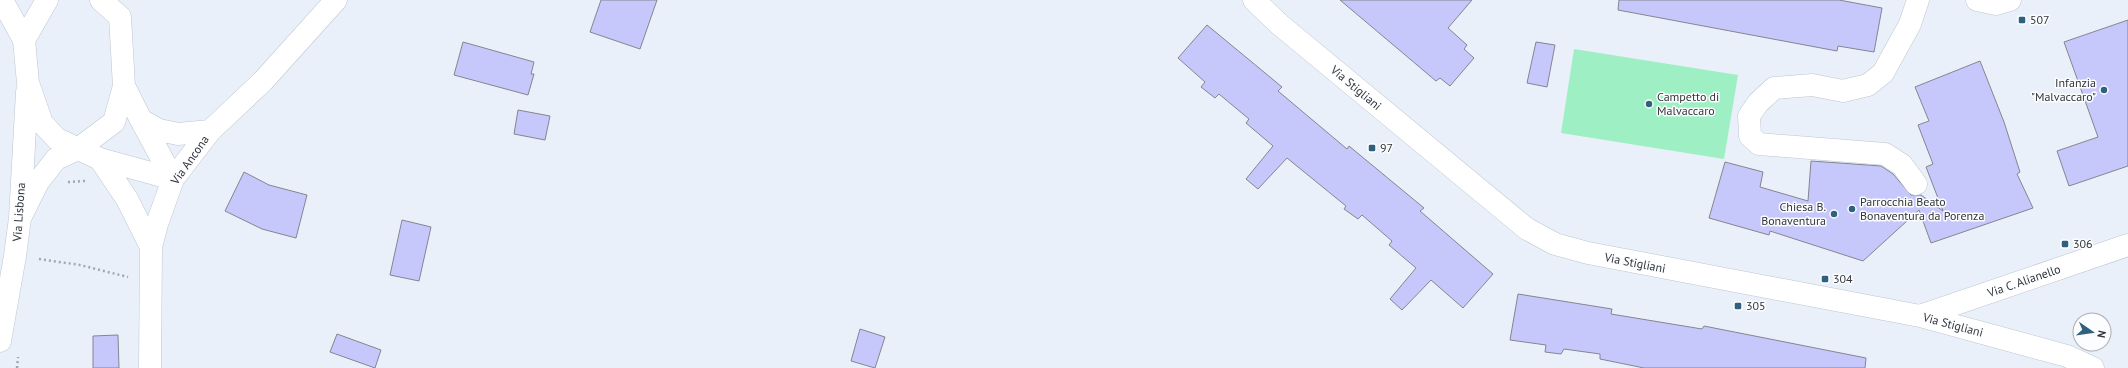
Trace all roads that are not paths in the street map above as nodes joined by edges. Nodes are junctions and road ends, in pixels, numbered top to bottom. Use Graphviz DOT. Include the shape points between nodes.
graph roads {
  1 [pos="2,0"];
  2 [pos="47,0"];
  3 [pos="101,0"];
  4 [pos="336,0"];
  5 [pos="1254,0"];
  6 [pos="1918,0"];
  7 [pos="1977,0"];
  8 [pos="2010,0"];
  9 [pos="123,9"];
  10 [pos="24,40"];
  11 [pos="28,82"];
  12 [pos="124,86"];
  13 [pos="141,120"];
  14 [pos="210,131"];
  15 [pos="78,149"];
  16 [pos="100,159"];
  17 [pos="173,179"];
  18 [pos="1916,184"];
  19 [pos="20,218"];
  20 [pos="2128,245"];
  21 [pos="151,247"];
  22 [pos="1920,316"];
  23 [pos="0,341"];
  24 [pos="150,368"];
  25 [pos="2093,368"];
  1 -- 10 [label="street"];
  2 -- 10 [label="street"];
  3 -- 9 [label="street"];
  4 -- 14 [label="street, Via Ancona" via="263,81"];
  5 -- 22 [label="street, Via Stigliani" via="1279,24 1527,229 1555,244 1588,254"];
  6 -- 18 [label="street" via="1910,24 1883,73 1868,85 1843,90 1812,85 1774,88 1749,116 1750,136 1759,144 1885,154 1902,165"];
  7 -- 8 [label="street" via="1996,4"];
  9 -- 12 [label="street"];
  10 -- 11 [label="street"];
  11 -- 15 [label="street" via="42,123 57,139"];
  11 -- 19 [label="street, Via Lisbona"];
  12 -- 13 [label="street"];
  12 -- 15 [label="street" via="114,122"];
  13 -- 14 [label="street" via="159,130 178,134"];
  13 -- 17 [label="street"];
  14 -- 17 [label="street, Via Ancona"];
  15 -- 16 [label="street"];
  15 -- 19 [label="street" via="56,159 38,182"];
  16 -- 17 [label="street"];
  16 -- 21 [label="street" via="126,199"];
  17 -- 21 [label="street, Via Ancona"];
  19 -- 23 [label="street, Via Lisbona"];
  20 -- 22 [label="street, Via C. Alianello"];
  21 -- 24 [label="street, Via Ancona"];
  22 -- 25 [label="street, Via Stigliani" via="2067,356"];
}
